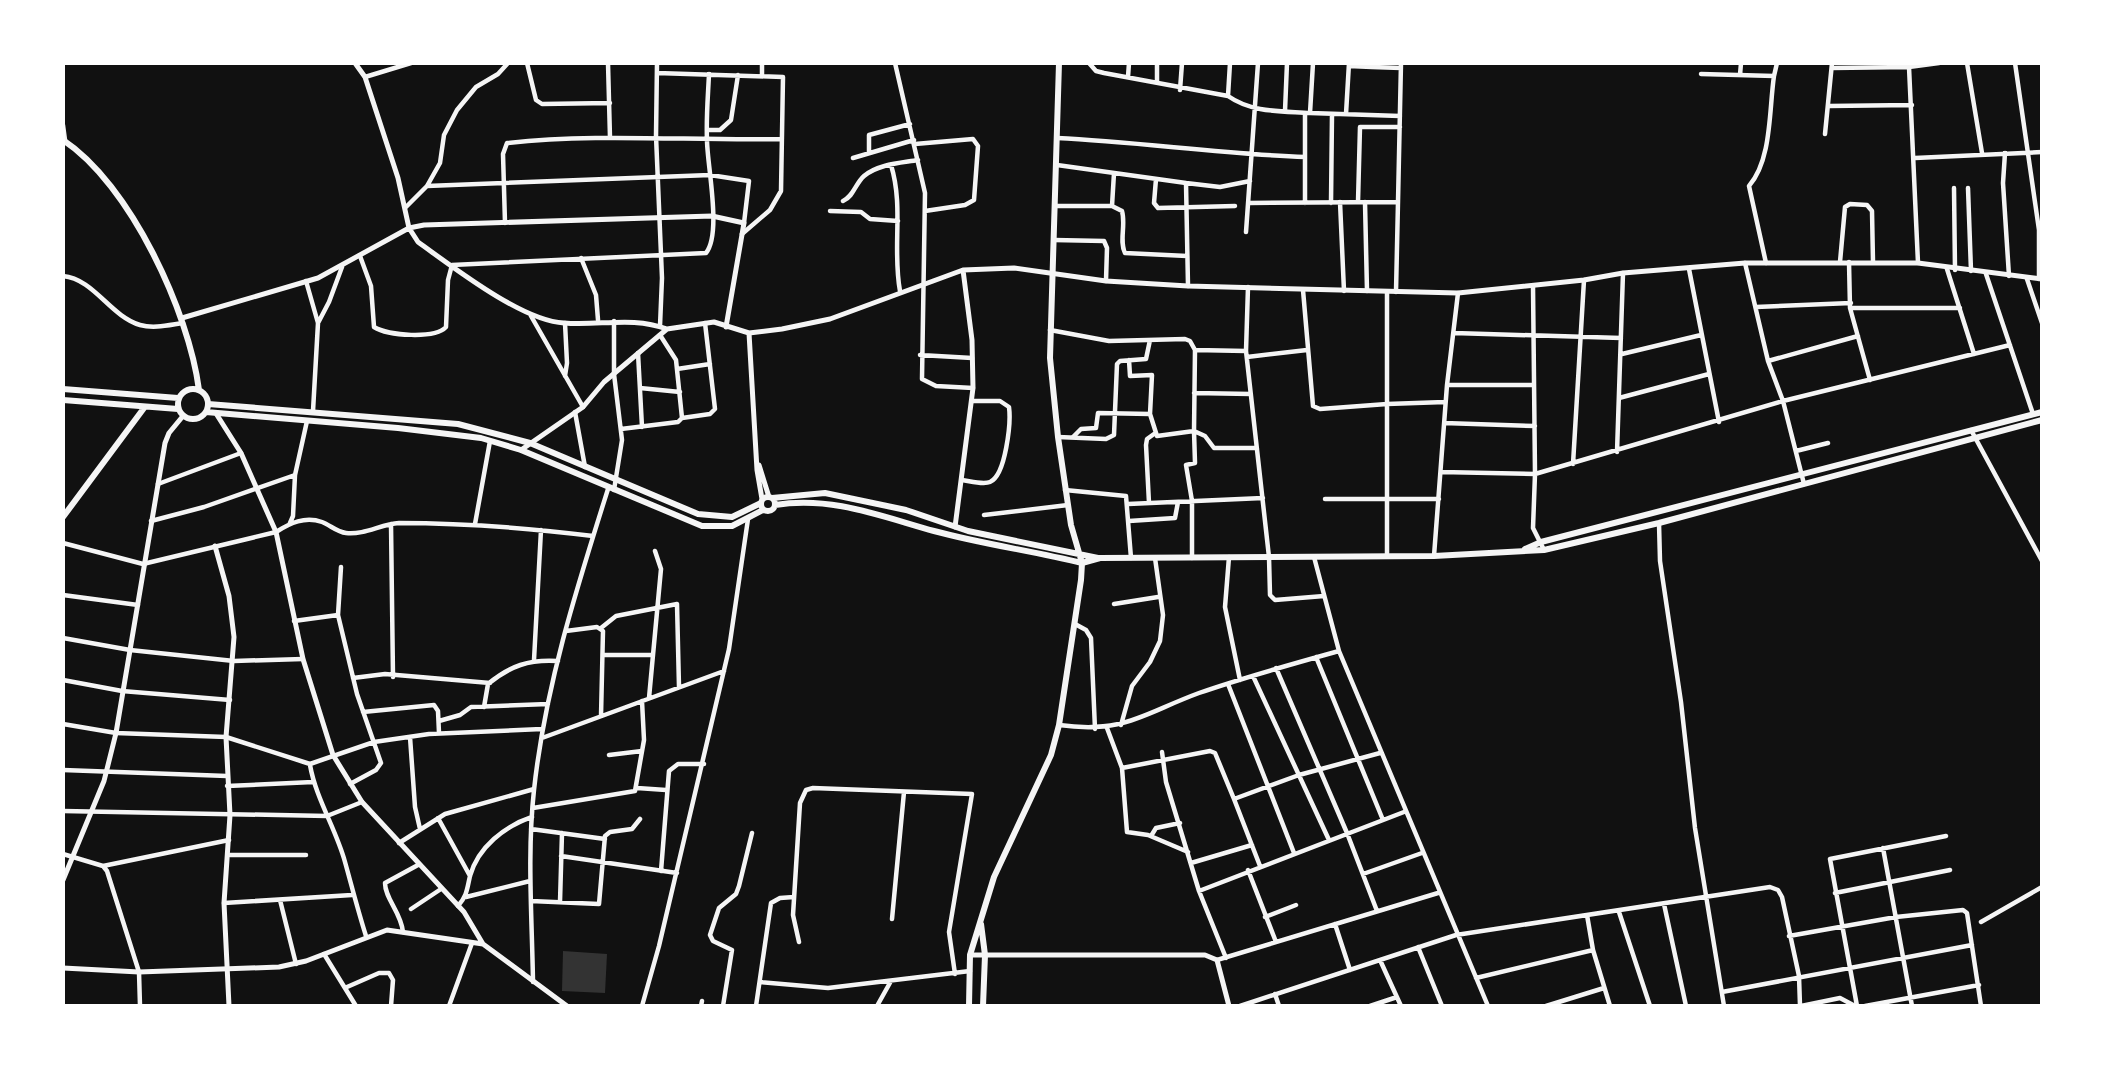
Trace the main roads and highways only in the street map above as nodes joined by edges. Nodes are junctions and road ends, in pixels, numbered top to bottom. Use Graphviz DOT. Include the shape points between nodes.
graph roads {
  1 [pos="1059,63"];
  2 [pos="64,141"];
  3 [pos="63,389"];
  4 [pos="199,390"];
  5 [pos="178,398"];
  6 [pos="63,400"];
  7 [pos="208,404"];
  8 [pos="144,408"];
  9 [pos="178,409"];
  10 [pos="206,412"];
  11 [pos="2042,412"];
  12 [pos="2042,420"];
  13 [pos="767,502"];
  14 [pos="63,517"];
  15 [pos="1542,546"];
  16 [pos="1079,553"];
  17 [pos="1100,558"];
  18 [pos="1082,563"];
  19 [pos="981,922"];
  20 [pos="968,1006"];
  21 [pos="983,1006"];
  1 -- 16 [label="main road" via="1051,388"];
  2 -- 4 [label="main road" via="106,181 133,219 183,320"];
  3 -- 5 [label="main road"];
  4 -- 5 [label="main road" via="187,390"];
  4 -- 7 [label="main road"];
  5 -- 9 [label="main road"];
  6 -- 8 [label="main road"];
  7 -- 10 [label="main road"];
  7 -- 13 [label="main road" via="458,424 530,443 712,517 732,517"];
  8 -- 9 [label="main road"];
  8 -- 14 [label="main road"];
  9 -- 10 [label="main road" via="195,419"];
  10 -- 13 [label="main road" via="437,432 490,441 702,526 732,526"];
  11 -- 15 [label="main road"];
  12 -- 15 [label="main road" via="1660,523"];
  13 -- 16 [label="main road" via="825,493"];
  13 -- 18 [label="main road" via="841,505"];
  15 -- 17 [label="main road" via="1434,556"];
  16 -- 17 [label="main road"];
  16 -- 18 [label="main road"];
  17 -- 18 [label="main road"];
  18 -- 19 [label="main road" via="1051,755 993,877"];
  19 -- 20 [label="main road" via="970,955"];
  19 -- 21 [label="main road"];
}
